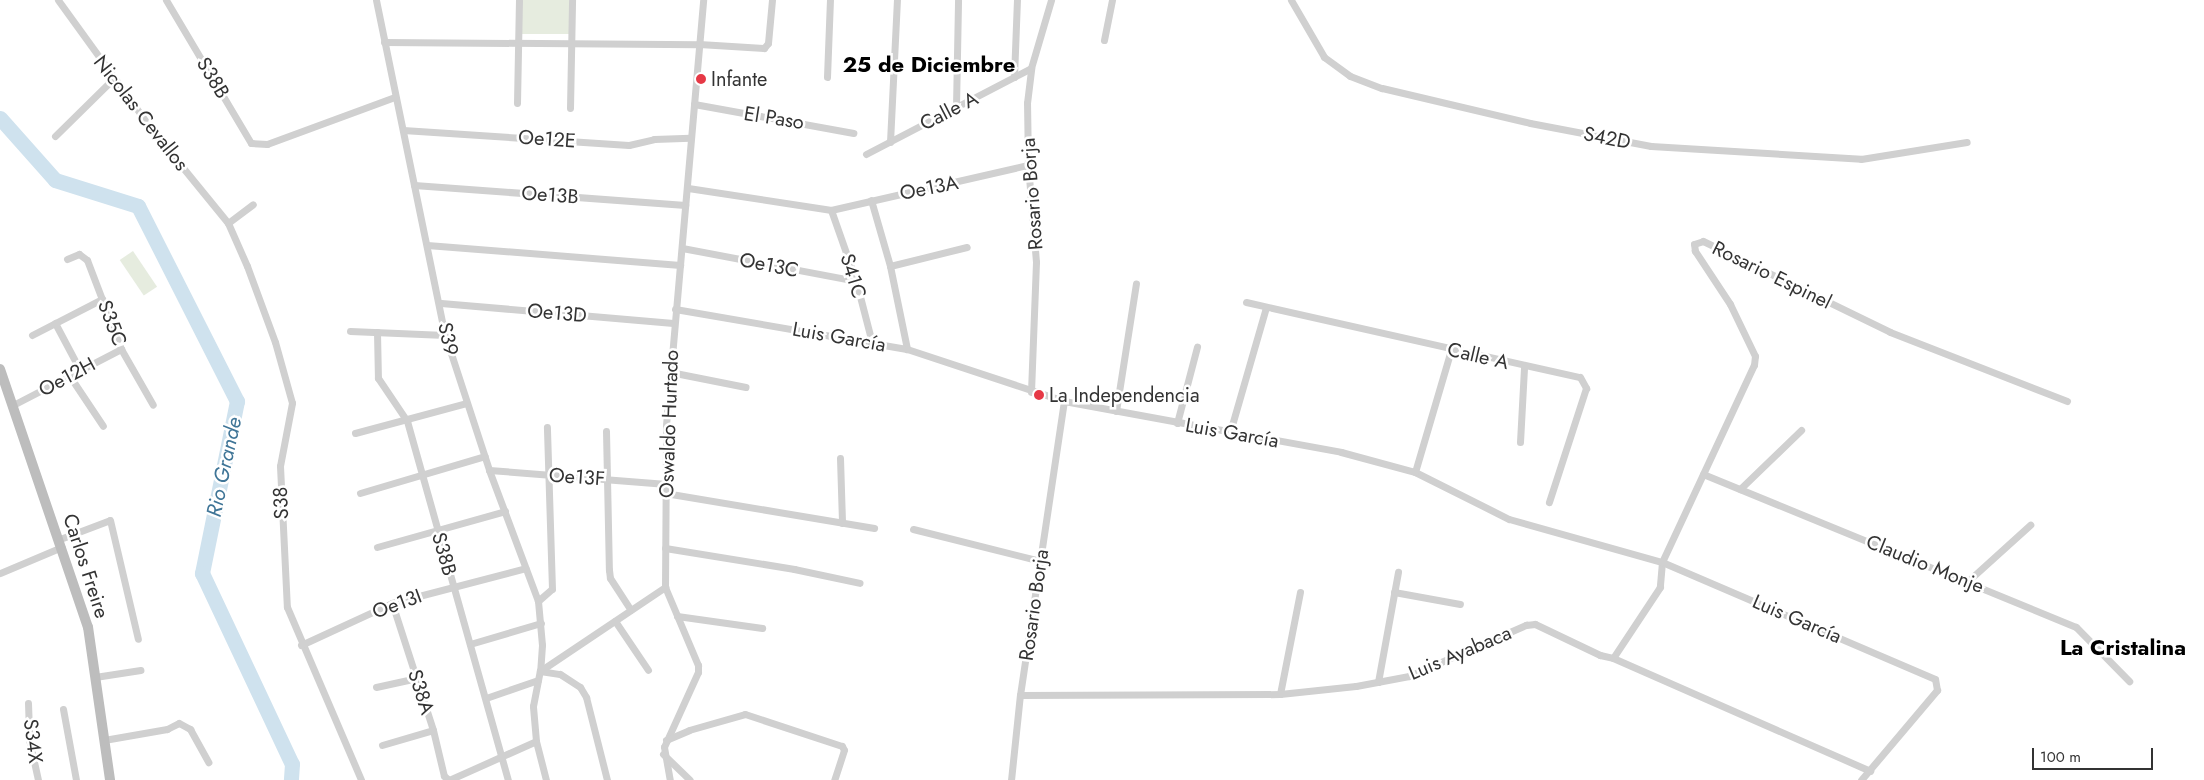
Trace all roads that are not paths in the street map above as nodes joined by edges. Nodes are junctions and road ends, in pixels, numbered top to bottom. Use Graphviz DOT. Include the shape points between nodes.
graph roads {
  1 [pos="58,0"];
  2 [pos="166,0"];
  3 [pos="376,0"];
  4 [pos="519,0"];
  5 [pos="572,0"];
  6 [pos="703,0"];
  7 [pos="772,0"];
  8 [pos="830,0"];
  9 [pos="897,0"];
  10 [pos="958,0"];
  11 [pos="1017,0"];
  12 [pos="1051,0"];
  13 [pos="1112,0"];
  14 [pos="1291,0"];
  15 [pos="1104,40"];
  16 [pos="384,42"];
  17 [pos="518,44"];
  18 [pos="699,44"];
  19 [pos="571,45"];
  20 [pos="1032,68"];
  21 [pos="827,77"];
  22 [pos="1014,77"];
  23 [pos="114,78"];
  24 [pos="395,97"];
  25 [pos="517,103"];
  26 [pos="694,104"];
  27 [pos="956,107"];
  28 [pos="570,108"];
  29 [pos="403,130"];
  30 [pos="853,133"];
  31 [pos="54,136"];
  32 [pos="690,138"];
  33 [pos="890,142"];
  34 [pos="1967,142"];
  35 [pos="866,154"];
  36 [pos="1028,165"];
  37 [pos="414,185"];
  38 [pos="688,188"];
  39 [pos="872,200"];
  40 [pos="253,204"];
  41 [pos="686,206"];
  42 [pos="831,210"];
  43 [pos="228,223"];
  44 [pos="426,245"];
  45 [pos="682,248"];
  46 [pos="967,248"];
  47 [pos="67,259"];
  48 [pos="680,265"];
  49 [pos="890,266"];
  50 [pos="856,281"];
  51 [pos="1136,284"];
  52 [pos="102,299"];
  53 [pos="1246,302"];
  54 [pos="441,303"];
  55 [pos="1266,307"];
  56 [pos="675,309"];
  57 [pos="55,323"];
  58 [pos="673,323"];
  59 [pos="350,332"];
  60 [pos="377,332"];
  61 [pos="32,335"];
  62 [pos="445,335"];
  63 [pos="872,343"];
  64 [pos="1197,347"];
  65 [pos="121,349"];
  66 [pos="907,349"];
  67 [pos="1451,350"];
  68 [pos="1524,366"];
  69 [pos="0,369"];
  70 [pos="80,370"];
  71 [pos="670,372"];
  72 [pos="70,375"];
  73 [pos="746,387"];
  74 [pos="1030,392"];
  75 [pos="1064,401"];
  76 [pos="2067,401"];
  77 [pos="466,403"];
  78 [pos="13,405"];
  79 [pos="153,405"];
  80 [pos="1116,411"];
  81 [pos="407,421"];
  82 [pos="1177,423"];
  83 [pos="104,426"];
  84 [pos="546,427"];
  85 [pos="606,430"];
  86 [pos="1801,430"];
  87 [pos="1230,432"];
  88 [pos="354,433"];
  89 [pos="1520,442"];
  90 [pos="484,456"];
  91 [pos="840,458"];
  92 [pos="489,470"];
  93 [pos="1416,472"];
  94 [pos="1703,474"];
  95 [pos="422,475"];
  96 [pos="548,475"];
  97 [pos="608,479"];
  98 [pos="666,484"];
  99 [pos="1740,489"];
  100 [pos="360,493"];
  101 [pos="666,493"];
  102 [pos="1549,502"];
  103 [pos="506,511"];
  104 [pos="842,523"];
  105 [pos="2030,524"];
  106 [pos="874,528"];
  107 [pos="913,529"];
  108 [pos="438,531"];
  109 [pos="61,543"];
  110 [pos="377,547"];
  111 [pos="665,548"];
  112 [pos="1040,561"];
  113 [pos="1662,562"];
  114 [pos="526,568"];
  115 [pos="1398,572"];
  116 [pos="0,573"];
  117 [pos="1968,581"];
  118 [pos="860,583"];
  119 [pos="453,586"];
  120 [pos="665,587"];
  121 [pos="1300,592"];
  122 [pos="1394,592"];
  123 [pos="538,601"];
  124 [pos="392,603"];
  125 [pos="1460,604"];
  126 [pos="631,610"];
  127 [pos="677,616"];
  128 [pos="614,621"];
  129 [pos="541,623"];
  130 [pos="762,628"];
  131 [pos="138,639"];
  132 [pos="470,644"];
  133 [pos="301,645"];
  134 [pos="1613,658"];
  135 [pos="140,670"];
  136 [pos="648,670"];
  137 [pos="540,671"];
  138 [pos="95,677"];
  139 [pos="416,678"];
  140 [pos="538,680"];
  141 [pos="2130,681"];
  142 [pos="1378,682"];
  143 [pos="376,687"];
  144 [pos="1280,694"];
  145 [pos="1020,695"];
  146 [pos="486,698"];
  147 [pos="28,703"];
  148 [pos="63,709"];
  149 [pos="433,730"];
  150 [pos="104,740"];
  151 [pos="666,740"];
  152 [pos="536,741"];
  153 [pos="382,745"];
  154 [pos="663,754"];
  155 [pos="500,755"];
  156 [pos="208,762"];
  157 [pos="1870,771"];
  158 [pos="38,780"];
  159 [pos="76,780"];
  160 [pos="110,780"];
  161 [pos="361,780"];
  162 [pos="449,780"];
  163 [pos="508,780"];
  164 [pos="546,780"];
  165 [pos="607,780"];
  166 [pos="670,780"];
  167 [pos="690,780"];
  168 [pos="834,780"];
  169 [pos="1011,780"];
  170 [pos="1861,780"];
  1 -- 23 [label="street, Nicolas Cevallos"];
  2 -- 24 [label="street, S38B" via="251,143 267,144"];
  3 -- 16 [label="street, S39"];
  4 -- 17 [label="street"];
  5 -- 19 [label="street"];
  6 -- 18 [label="street, Oswaldo Hurtado"];
  7 -- 18 [label="street" via="766,47"];
  8 -- 21 [label="street"];
  9 -- 33 [label="street"];
  10 -- 27 [label="street"];
  11 -- 22 [label="street"];
  12 -- 20 [label="street, Rosario Borja"];
  13 -- 15 [label="street"];
  14 -- 34 [label="street, S42D" via="1324,57 1350,76 1382,88 1530,123 1651,146 1861,159"];
  16 -- 17 [label="street"];
  16 -- 24 [label="street, S39"];
  17 -- 19 [label="street"];
  17 -- 25 [label="street"];
  18 -- 19 [label="street"];
  18 -- 26 [label="street, Oswaldo Hurtado"];
  19 -- 28 [label="street"];
  20 -- 22 [label="street, Calle A"];
  20 -- 36 [label="street, Rosario Borja" via="1027,103"];
  22 -- 27 [label="street, Calle A"];
  23 -- 31 [label="street"];
  23 -- 43 [label="street, Nicolas Cevallos"];
  24 -- 29 [label="street, S39"];
  26 -- 30 [label="street, El Paso"];
  26 -- 32 [label="street, Oswaldo Hurtado"];
  27 -- 33 [label="street, Calle A"];
  29 -- 32 [label="street, Oe12E" via="629,144 654,138"];
  29 -- 37 [label="street, S39"];
  32 -- 38 [label="street, Oswaldo Hurtado"];
  33 -- 35 [label="street, Calle A"];
  36 -- 39 [label="street, Oe13A"];
  36 -- 74 [label="street, Rosario Borja" via="1036,262"];
  37 -- 41 [label="street, Oe13B"];
  37 -- 44 [label="street, S39"];
  38 -- 41 [label="street, Oswaldo Hurtado"];
  38 -- 42 [label="street"];
  39 -- 42 [label="street, Oe13A"];
  39 -- 49 [label="street"];
  40 -- 43 [label="street"];
  41 -- 45 [label="street, Oswaldo Hurtado"];
  42 -- 50 [label="street, S41C"];
  43 -- 133 [label="street, S38" via="275,342 292,403 280,466 286,602"];
  44 -- 48 [label="street"];
  44 -- 54 [label="street, S39"];
  45 -- 48 [label="street, Oswaldo Hurtado"];
  45 -- 50 [label="street, Oe13C"];
  46 -- 49 [label="street"];
  47 -- 52 [label="street, S35C" via="79,254 85,256"];
  48 -- 56 [label="street, Oswaldo Hurtado"];
  49 -- 66 [label="street"];
  50 -- 63 [label="street, S41C"];
  51 -- 80 [label="street"];
  52 -- 57 [label="street"];
  52 -- 65 [label="street, S35C"];
  53 -- 55 [label="street, Calle A"];
  54 -- 58 [label="street, Oe13D"];
  54 -- 62 [label="street, S39"];
  55 -- 67 [label="street, Calle A"];
  55 -- 87 [label="street"];
  56 -- 58 [label="street, Oswaldo Hurtado"];
  56 -- 63 [label="street, Luis García"];
  57 -- 61 [label="street"];
  57 -- 70 [label="street"];
  58 -- 71 [label="street, Oswaldo Hurtado"];
  59 -- 60 [label="street"];
  60 -- 62 [label="street"];
  60 -- 81 [label="street, S38B" via="380,381"];
  62 -- 77 [label="street, S39"];
  63 -- 66 [label="street, Luis García"];
  64 -- 82 [label="street"];
  65 -- 70 [label="street, Oe12H"];
  65 -- 79 [label="street, S35C"];
  66 -- 74 [label="street, Luis García"];
  67 -- 68 [label="street, Calle A"];
  67 -- 93 [label="street"];
  68 -- 89 [label="street"];
  68 -- 102 [label="street, Calle A" via="1580,376 1586,386"];
  69 -- 78 [label="street, Carlos Freire"];
  70 -- 72 [label="street, Oe12H"];
  71 -- 73 [label="street"];
  71 -- 98 [label="street, Oswaldo Hurtado"];
  72 -- 78 [label="street, Oe12H"];
  72 -- 83 [label="street"];
  74 -- 75 [label="street, Luis García"];
  75 -- 80 [label="street, Luis García"];
  75 -- 112 [label="street, Rosario Borja"];
  76 -- 94 [label="street, Rosario Espinel" via="1890,332 1699,241 1694,244 1695,250 1730,304 1754,356 1754,365"];
  77 -- 81 [label="street"];
  77 -- 90 [label="street, S39"];
  78 -- 109 [label="street, Carlos Freire"];
  80 -- 82 [label="street, Luis García"];
  81 -- 88 [label="street"];
  81 -- 95 [label="street, S38B"];
  82 -- 87 [label="street, Luis García"];
  84 -- 96 [label="street"];
  85 -- 97 [label="street"];
  86 -- 99 [label="street"];
  87 -- 93 [label="street, Luis García" via="1341,452"];
  90 -- 92 [label="street, S39"];
  90 -- 95 [label="street"];
  91 -- 104 [label="street"];
  92 -- 96 [label="street, Oe13F"];
  92 -- 103 [label="street, S39"];
  93 -- 113 [label="street, Luis García" via="1509,519"];
  94 -- 99 [label="street, Claudio Monje"];
  94 -- 113 [label="street, Rosario Espinel"];
  95 -- 100 [label="street"];
  95 -- 108 [label="street, S38B"];
  96 -- 97 [label="street, Oe13F"];
  96 -- 123 [label="street" via="552,589"];
  97 -- 98 [label="street, Oe13F"];
  97 -- 126 [label="street" via="610,578"];
  98 -- 101 [label="street, Oswaldo Hurtado"];
  99 -- 117 [label="street, Claudio Monje"];
  101 -- 104 [label="street"];
  101 -- 111 [label="street, Oswaldo Hurtado"];
  103 -- 108 [label="street"];
  103 -- 114 [label="street, S39"];
  104 -- 106 [label="street"];
  105 -- 117 [label="street"];
  107 -- 112 [label="street"];
  108 -- 110 [label="street"];
  108 -- 119 [label="street, S38B"];
  109 -- 116 [label="street"];
  109 -- 131 [label="street" via="110,520"];
  109 -- 138 [label="street, Carlos Freire" via="88,627"];
  111 -- 118 [label="street" via="794,568"];
  111 -- 120 [label="street, Oswaldo Hurtado"];
  112 -- 145 [label="street, Rosario Borja"];
  113 -- 134 [label="street" via="1660,587"];
  113 -- 157 [label="street, Luis García" via="1932,676 1938,682 1937,690"];
  114 -- 119 [label="street, Oe13I"];
  114 -- 123 [label="street, S39"];
  115 -- 122 [label="street"];
  117 -- 141 [label="street, Claudio Monje" via="2076,627"];
  119 -- 124 [label="street, Oe13I"];
  119 -- 132 [label="street, S38B"];
  120 -- 126 [label="street"];
  120 -- 127 [label="street"];
  121 -- 144 [label="street"];
  122 -- 125 [label="street"];
  122 -- 142 [label="street"];
  123 -- 129 [label="street, S39"];
  124 -- 133 [label="street, Oe13I"];
  124 -- 139 [label="street, S38A"];
  126 -- 128 [label="street"];
  127 -- 130 [label="street"];
  127 -- 151 [label="street" via="698,672"];
  128 -- 136 [label="street"];
  128 -- 137 [label="street"];
  129 -- 132 [label="street"];
  129 -- 137 [label="street, S39"];
  132 -- 146 [label="street, S38B"];
  133 -- 161 [label="street, S38"];
  134 -- 142 [label="street, Luis Ayabaca" via="1535,624 1526,625 1410,676"];
  134 -- 157 [label="street, Luis Ayabaca"];
  135 -- 138 [label="street"];
  137 -- 140 [label="street"];
  137 -- 165 [label="street" via="560,674 580,687 586,697"];
  138 -- 150 [label="street, Carlos Freire"];
  139 -- 143 [label="street"];
  139 -- 149 [label="street, S38A"];
  140 -- 146 [label="street"];
  140 -- 152 [label="street" via="533,706"];
  142 -- 144 [label="street, Luis Ayabaca"];
  144 -- 145 [label="street, Luis Ayabaca"];
  145 -- 169 [label="street, Rosario Borja"];
  146 -- 155 [label="street, S38B"];
  147 -- 158 [label="street, S34X" via="29,739"];
  148 -- 159 [label="street"];
  149 -- 153 [label="street"];
  149 -- 162 [label="street, S38A" via="444,776"];
  150 -- 156 [label="street" via="167,729 179,723 190,729"];
  150 -- 160 [label="street, Carlos Freire"];
  151 -- 154 [label="street"];
  151 -- 168 [label="street" via="745,714 842,746 844,750"];
  152 -- 155 [label="street"];
  152 -- 164 [label="street"];
  154 -- 166 [label="street"];
  154 -- 167 [label="street"];
  155 -- 162 [label="street"];
  155 -- 163 [label="street, S38B"];
  157 -- 170 [label="street"];
}
